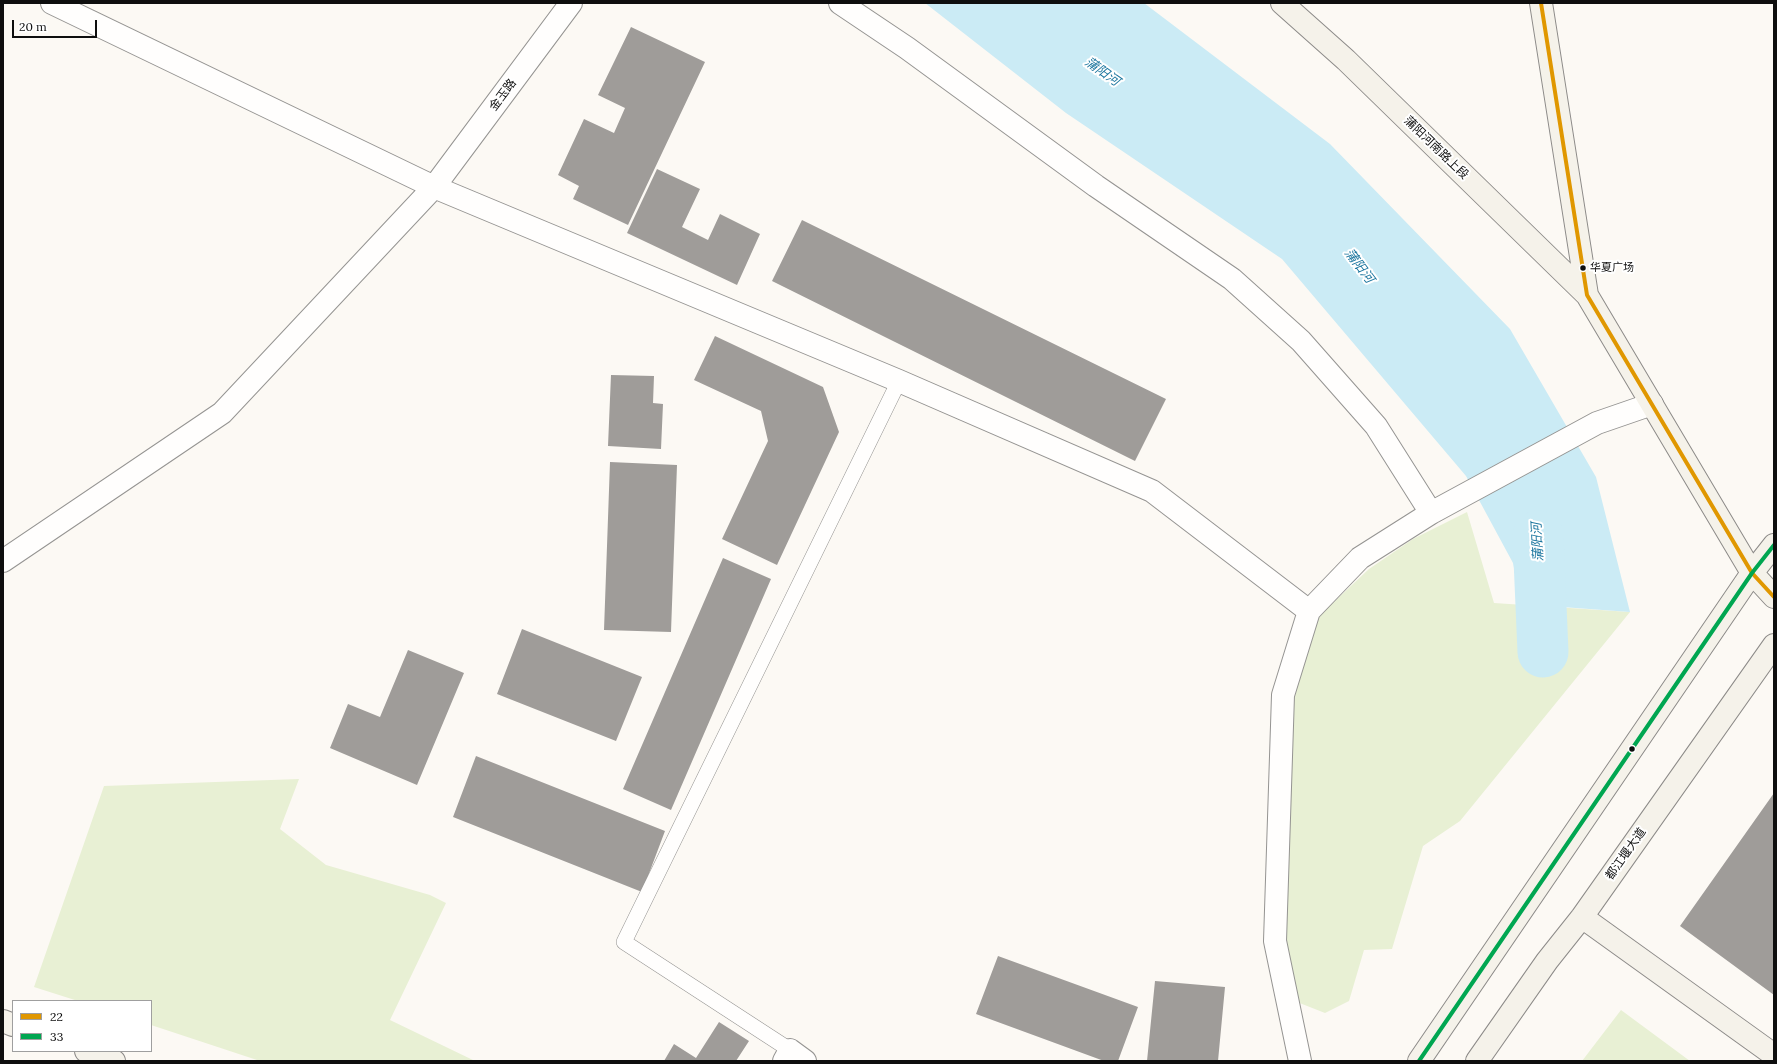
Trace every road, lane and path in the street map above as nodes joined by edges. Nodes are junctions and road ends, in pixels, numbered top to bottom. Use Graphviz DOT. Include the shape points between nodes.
graph roads {
  1 [pos="52,3"];
  2 [pos="571,3"];
  3 [pos="840,3"];
  4 [pos="1282,3"];
  5 [pos="1541,3"];
  6 [pos="434,187"];
  7 [pos="1587,295"];
  8 [pos="899,381"];
  9 [pos="1652,404"];
  10 [pos="1431,513"];
  11 [pos="1774,545"];
  12 [pos="3,561"];
  13 [pos="1752,573"];
  14 [pos="1774,597"];
  15 [pos="1309,611"];
  16 [pos="1774,645"];
  17 [pos="1582,917"];
  18 [pos="89,1052"];
  19 [pos="1774,1055"];
  20 [pos="793,1057"];
  21 [pos="114,1061"];
  22 [pos="1300,1061"];
  23 [pos="1419,1061"];
  24 [pos="1477,1061"];
  1 -- 6 [label="street"];
  2 -- 6 [label="street, 金玉路"];
  3 -- 10 [label="street" via="907,48 1096,186 1232,279 1301,341 1376,426"];
  4 -- 7 [label="main road, 蒲阳河南路上段" via="1346,60"];
  5 -- 7 [label="main road"];
  6 -- 8 [label="street"];
  6 -- 12 [label="street, 金玉路" via="222,413"];
  7 -- 9 [label="main road"];
  8 -- 15 [label="street" via="1152,491"];
  8 -- 20 [label="lane" via="624,942"];
  9 -- 10 [label="street" via="1597,422"];
  9 -- 13 [label="main road"];
  10 -- 15 [label="street" via="1360,558"];
  11 -- 13 [label="main road"];
  13 -- 14 [label="main road"];
  13 -- 23 [label="main road"];
  15 -- 22 [label="street" via="1284,695 1275,940"];
  16 -- 17 [label="main road, 都江堰大道"];
  17 -- 19 [label="main road"];
  17 -- 24 [label="main road, 都江堰大道" via="1547,961"];
  18 -- 21 [label="main road"];
}
